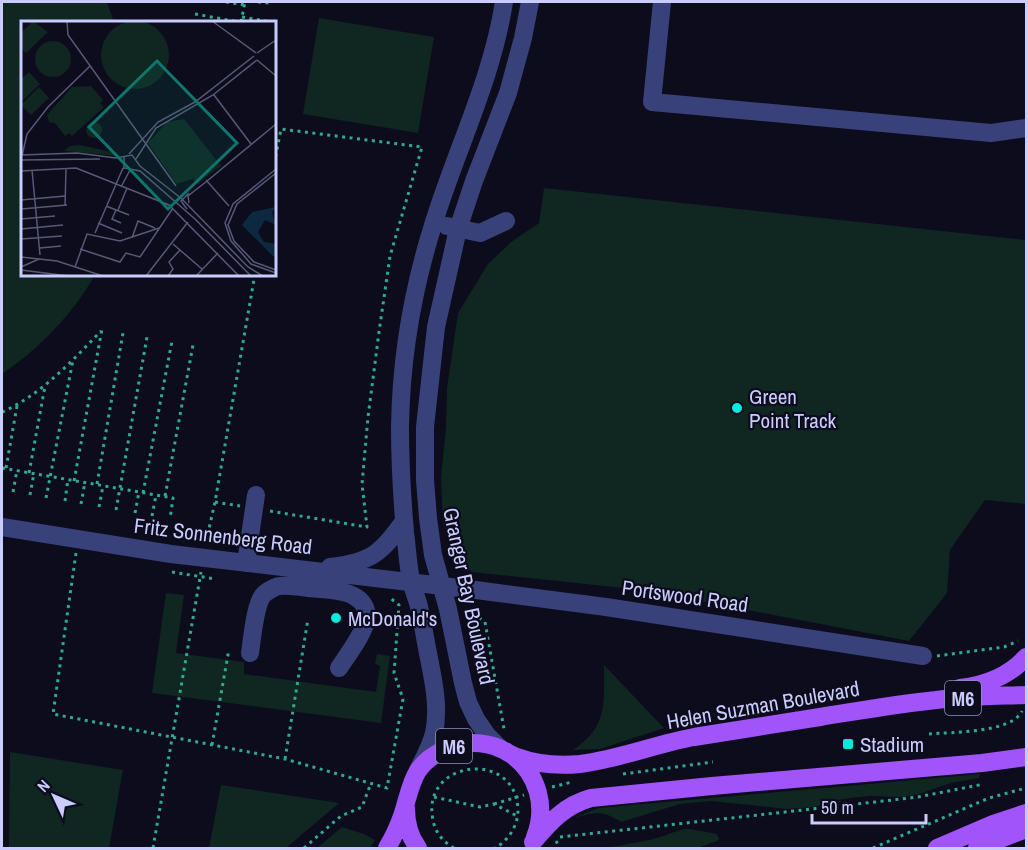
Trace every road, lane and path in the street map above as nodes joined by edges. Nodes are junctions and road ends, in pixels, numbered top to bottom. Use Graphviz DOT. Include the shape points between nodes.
graph roads {
  1 [pos="226,2"];
  2 [pos="258,2"];
  3 [pos="504,2"];
  4 [pos="531,2"];
  5 [pos="662,2"];
  6 [pos="245,3"];
  7 [pos="269,3"];
  8 [pos="195,14"];
  9 [pos="242,17"];
  10 [pos="234,21"];
  11 [pos="240,21"];
  12 [pos="266,21"];
  13 [pos="1026,128"];
  14 [pos="276,155"];
  15 [pos="506,220"];
  16 [pos="434,222"];
  17 [pos="458,230"];
  18 [pos="255,276"];
  19 [pos="123,333"];
  20 [pos="147,337"];
  21 [pos="172,341"];
  22 [pos="193,345"];
  23 [pos="73,360"];
  24 [pos="45,385"];
  25 [pos="16,405"];
  26 [pos="2,412"];
  27 [pos="4,468"];
  28 [pos="17,470"];
  29 [pos="32,473"];
  30 [pos="50,476"];
  31 [pos="69,480"];
  32 [pos="74,481"];
  33 [pos="85,483"];
  34 [pos="97,484"];
  35 [pos="103,486"];
  36 [pos="120,488"];
  37 [pos="13,492"];
  38 [pos="141,492"];
  39 [pos="30,495"];
  40 [pos="156,495"];
  41 [pos="165,496"];
  42 [pos="46,498"];
  43 [pos="65,501"];
  44 [pos="215,502"];
  45 [pos="255,502"];
  46 [pos="81,504"];
  47 [pos="99,507"];
  48 [pos="116,510"];
  49 [pos="135,513"];
  50 [pos="152,516"];
  51 [pos="170,519"];
  52 [pos="404,521"];
  53 [pos="2,527"];
  54 [pos="77,539"];
  55 [pos="203,557"];
  56 [pos="246,563"];
  57 [pos="308,570"];
  58 [pos="411,582"];
  59 [pos="440,586"];
  60 [pos="388,596"];
  61 [pos="473,613"];
  62 [pos="308,619"];
  63 [pos="229,649"];
  64 [pos="1022,649"];
  65 [pos="250,653"];
  66 [pos="923,656"];
  67 [pos="339,668"];
  68 [pos="1024,703"];
  69 [pos="901,704"];
  70 [pos="504,729"];
  71 [pos="929,734"];
  72 [pos="172,737"];
  73 [pos="212,745"];
  74 [pos="505,751"];
  75 [pos="1026,757"];
  76 [pos="285,759"];
  77 [pos="713,762"];
  78 [pos="417,772"];
  79 [pos="612,775"];
  80 [pos="371,783"];
  81 [pos="984,784"];
  82 [pos="1026,788"];
  83 [pos="531,792"];
  84 [pos="434,797"];
  85 [pos="516,797"];
  86 [pos="406,802"];
  87 [pos="494,804"];
  88 [pos="1026,813"];
  89 [pos="518,817"];
  90 [pos="523,820"];
  91 [pos="1026,829"];
  92 [pos="531,846"];
  93 [pos="153,849"];
  94 [pos="304,849"];
  95 [pos="387,849"];
  96 [pos="417,849"];
  97 [pos="454,849"];
  98 [pos="495,849"];
  99 [pos="560,849"];
  100 [pos="873,849"];
  101 [pos="937,849"];
  102 [pos="977,849"];
  1 -- 6 [label="path"];
  2 -- 7 [label="path"];
  3 -- 16 [label="street" via="484,86"];
  4 -- 17 [label="street, Granger Bay Boulevard" via="508,93"];
  5 -- 13 [label="street" via="652,102 991,133"];
  6 -- 9 [label="path"];
  8 -- 10 [label="path"];
  9 -- 11 [label="path"];
  9 -- 12 [label="path"];
  14 -- 45 [label="path" via="281,129 422,147 390,256 382,310 362,484 366,527"];
  15 -- 17 [label="street" via="480,233"];
  16 -- 17 [label="street"];
  16 -- 52 [label="street" via="417,285 403,377 400,436"];
  17 -- 59 [label="street, Granger Bay Boulevard" via="436,327 425,427 428,518"];
  18 -- 44 [label="path"];
  19 -- 34 [label="path"];
  20 -- 36 [label="path"];
  21 -- 38 [label="path"];
  22 -- 41 [label="path"];
  23 -- 24 [label="path"];
  23 -- 30 [label="path"];
  23 -- 32 [label="path" via="102,329"];
  24 -- 25 [label="path"];
  24 -- 29 [label="path"];
  25 -- 26 [label="path"];
  25 -- 27 [label="path"];
  27 -- 28 [label="path"];
  28 -- 29 [label="path"];
  28 -- 37 [label="path"];
  29 -- 30 [label="path"];
  29 -- 39 [label="path"];
  30 -- 31 [label="path"];
  30 -- 42 [label="path"];
  31 -- 32 [label="path"];
  31 -- 43 [label="path"];
  32 -- 33 [label="path"];
  33 -- 34 [label="path"];
  33 -- 46 [label="path"];
  34 -- 35 [label="path"];
  35 -- 36 [label="path"];
  35 -- 47 [label="path"];
  36 -- 38 [label="path"];
  36 -- 48 [label="path"];
  38 -- 40 [label="path"];
  38 -- 49 [label="path"];
  40 -- 41 [label="path"];
  40 -- 50 [label="path"];
  41 -- 51 [label="path" via="173,498"];
  44 -- 45 [label="path"];
  44 -- 55 [label="path"];
  45 -- 56 [label="street"];
  52 -- 57 [label="street" via="372,557"];
  52 -- 58 [label="street"];
  53 -- 54 [label="street, Fritz Sonnenberg Road"];
  54 -- 55 [label="street, Fritz Sonnenberg Road"];
  54 -- 72 [label="path" via="53,714"];
  55 -- 56 [label="street, Fritz Sonnenberg Road"];
  55 -- 72 [label="path"];
  56 -- 57 [label="street, Fritz Sonnenberg Road"];
  57 -- 58 [label="street, Fritz Sonnenberg Road"];
  58 -- 59 [label="street, Fritz Sonnenberg Road"];
  58 -- 78 [label="street" via="419,605 436,707 432,741"];
  59 -- 66 [label="street, Portswood Road"];
  59 -- 74 [label="street, Granger Bay Boulevard" via="468,702 480,726"];
  60 -- 80 [label="path" via="399,605 394,673 403,699 387,788"];
  61 -- 70 [label="path" via="485,622"];
  62 -- 76 [label="path"];
  63 -- 73 [label="path"];
  64 -- 66 [label="path" via="1004,647"];
  64 -- 69 [label="main road" via="1010,671 990,681 947,689"];
  65 -- 67 [label="street" via="258,603 264,595 279,585 338,591 356,597 367,613 364,627"];
  68 -- 69 [label="main road, Helen Suzman Boulevard / M6" via="947,699"];
  68 -- 71 [label="path" via="1020,716 1000,727"];
  69 -- 74 [label="main road, Helen Suzman Boulevard / M6" via="691,738 584,763 554,764 522,759"];
  72 -- 73 [label="path"];
  72 -- 93 [label="path"];
  73 -- 76 [label="path"];
  74 -- 78 [label="main road, Helen Suzman Boulevard / M6" via="478,743 456,745 435,755"];
  74 -- 92 [label="main road" via="528,771 539,795 540,818"];
  75 -- 92 [label="main road" via="591,798 560,813"];
  76 -- 80 [label="path"];
  77 -- 79 [label="path"];
  78 -- 86 [label="main road, Helen Suzman Boulevard / M6"];
  80 -- 94 [label="path" via="362,807 341,816"];
  81 -- 99 [label="path" via="918,797 555,837"];
  82 -- 100 [label="path" via="989,798"];
  83 -- 85 [label="path"];
  84 -- 85 [label="path" via="454,773 475,768 495,773 509,784"];
  84 -- 87 [label="path" via="480,807"];
  84 -- 97 [label="path" via="434,825 443,841"];
  85 -- 87 [label="path"];
  85 -- 89 [label="path"];
  86 -- 95 [label="main road, Helen Suzman Boulevard / M6"];
  86 -- 96 [label="main road, Helen Suzman Boulevard / M6" via="407,824"];
  87 -- 89 [label="path"];
  88 -- 101 [label="main road"];
  89 -- 90 [label="path"];
  89 -- 98 [label="path" via="511,834"];
  91 -- 102 [label="main road"];
}
